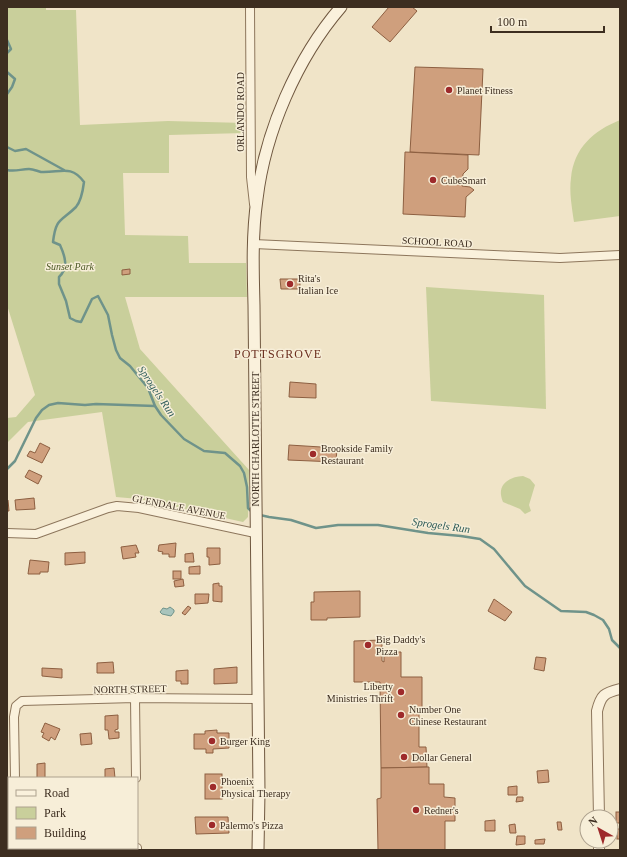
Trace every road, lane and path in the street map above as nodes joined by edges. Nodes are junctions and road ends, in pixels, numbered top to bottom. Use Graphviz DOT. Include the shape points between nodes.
graph roads {
  1 [pos="250,7"];
  2 [pos="341,7"];
  3 [pos="255,217"];
  4 [pos="253,244"];
  5 [pos="620,255"];
  6 [pos="7,533"];
  7 [pos="256,533"];
  8 [pos="620,688"];
  9 [pos="135,698"];
  10 [pos="258,699"];
  11 [pos="15,777"];
  12 [pos="136,777"];
  13 [pos="599,809"];
  14 [pos="258,850"];
  1 -- 3 [label="street, ORLANDO ROAD" via="251,177"];
  2 -- 3 [label="main road, NORTH CHARLOTTE STREET" via="308,53 281,108 261,176"];
  3 -- 4 [label="main road, NORTH CHARLOTTE STREET"];
  4 -- 5 [label="street, SCHOOL ROAD" via="560,258"];
  4 -- 7 [label="main road, NORTH CHARLOTTE STREET"];
  6 -- 7 [label="street, GLENDALE AVENUE" via="36,534 117,506 138,508"];
  7 -- 10 [label="main road, NORTH CHARLOTTE STREET"];
  8 -- 13 [label="street" via="607,692 600,699 597,711"];
  9 -- 10 [label="street, NORTH STREET"];
  9 -- 11 [label="street, NORTH STREET" via="22,701 16,706 14,717"];
  9 -- 12 [label="street"];
  10 -- 14 [label="main road, NORTH CHARLOTTE STREET"];
}
